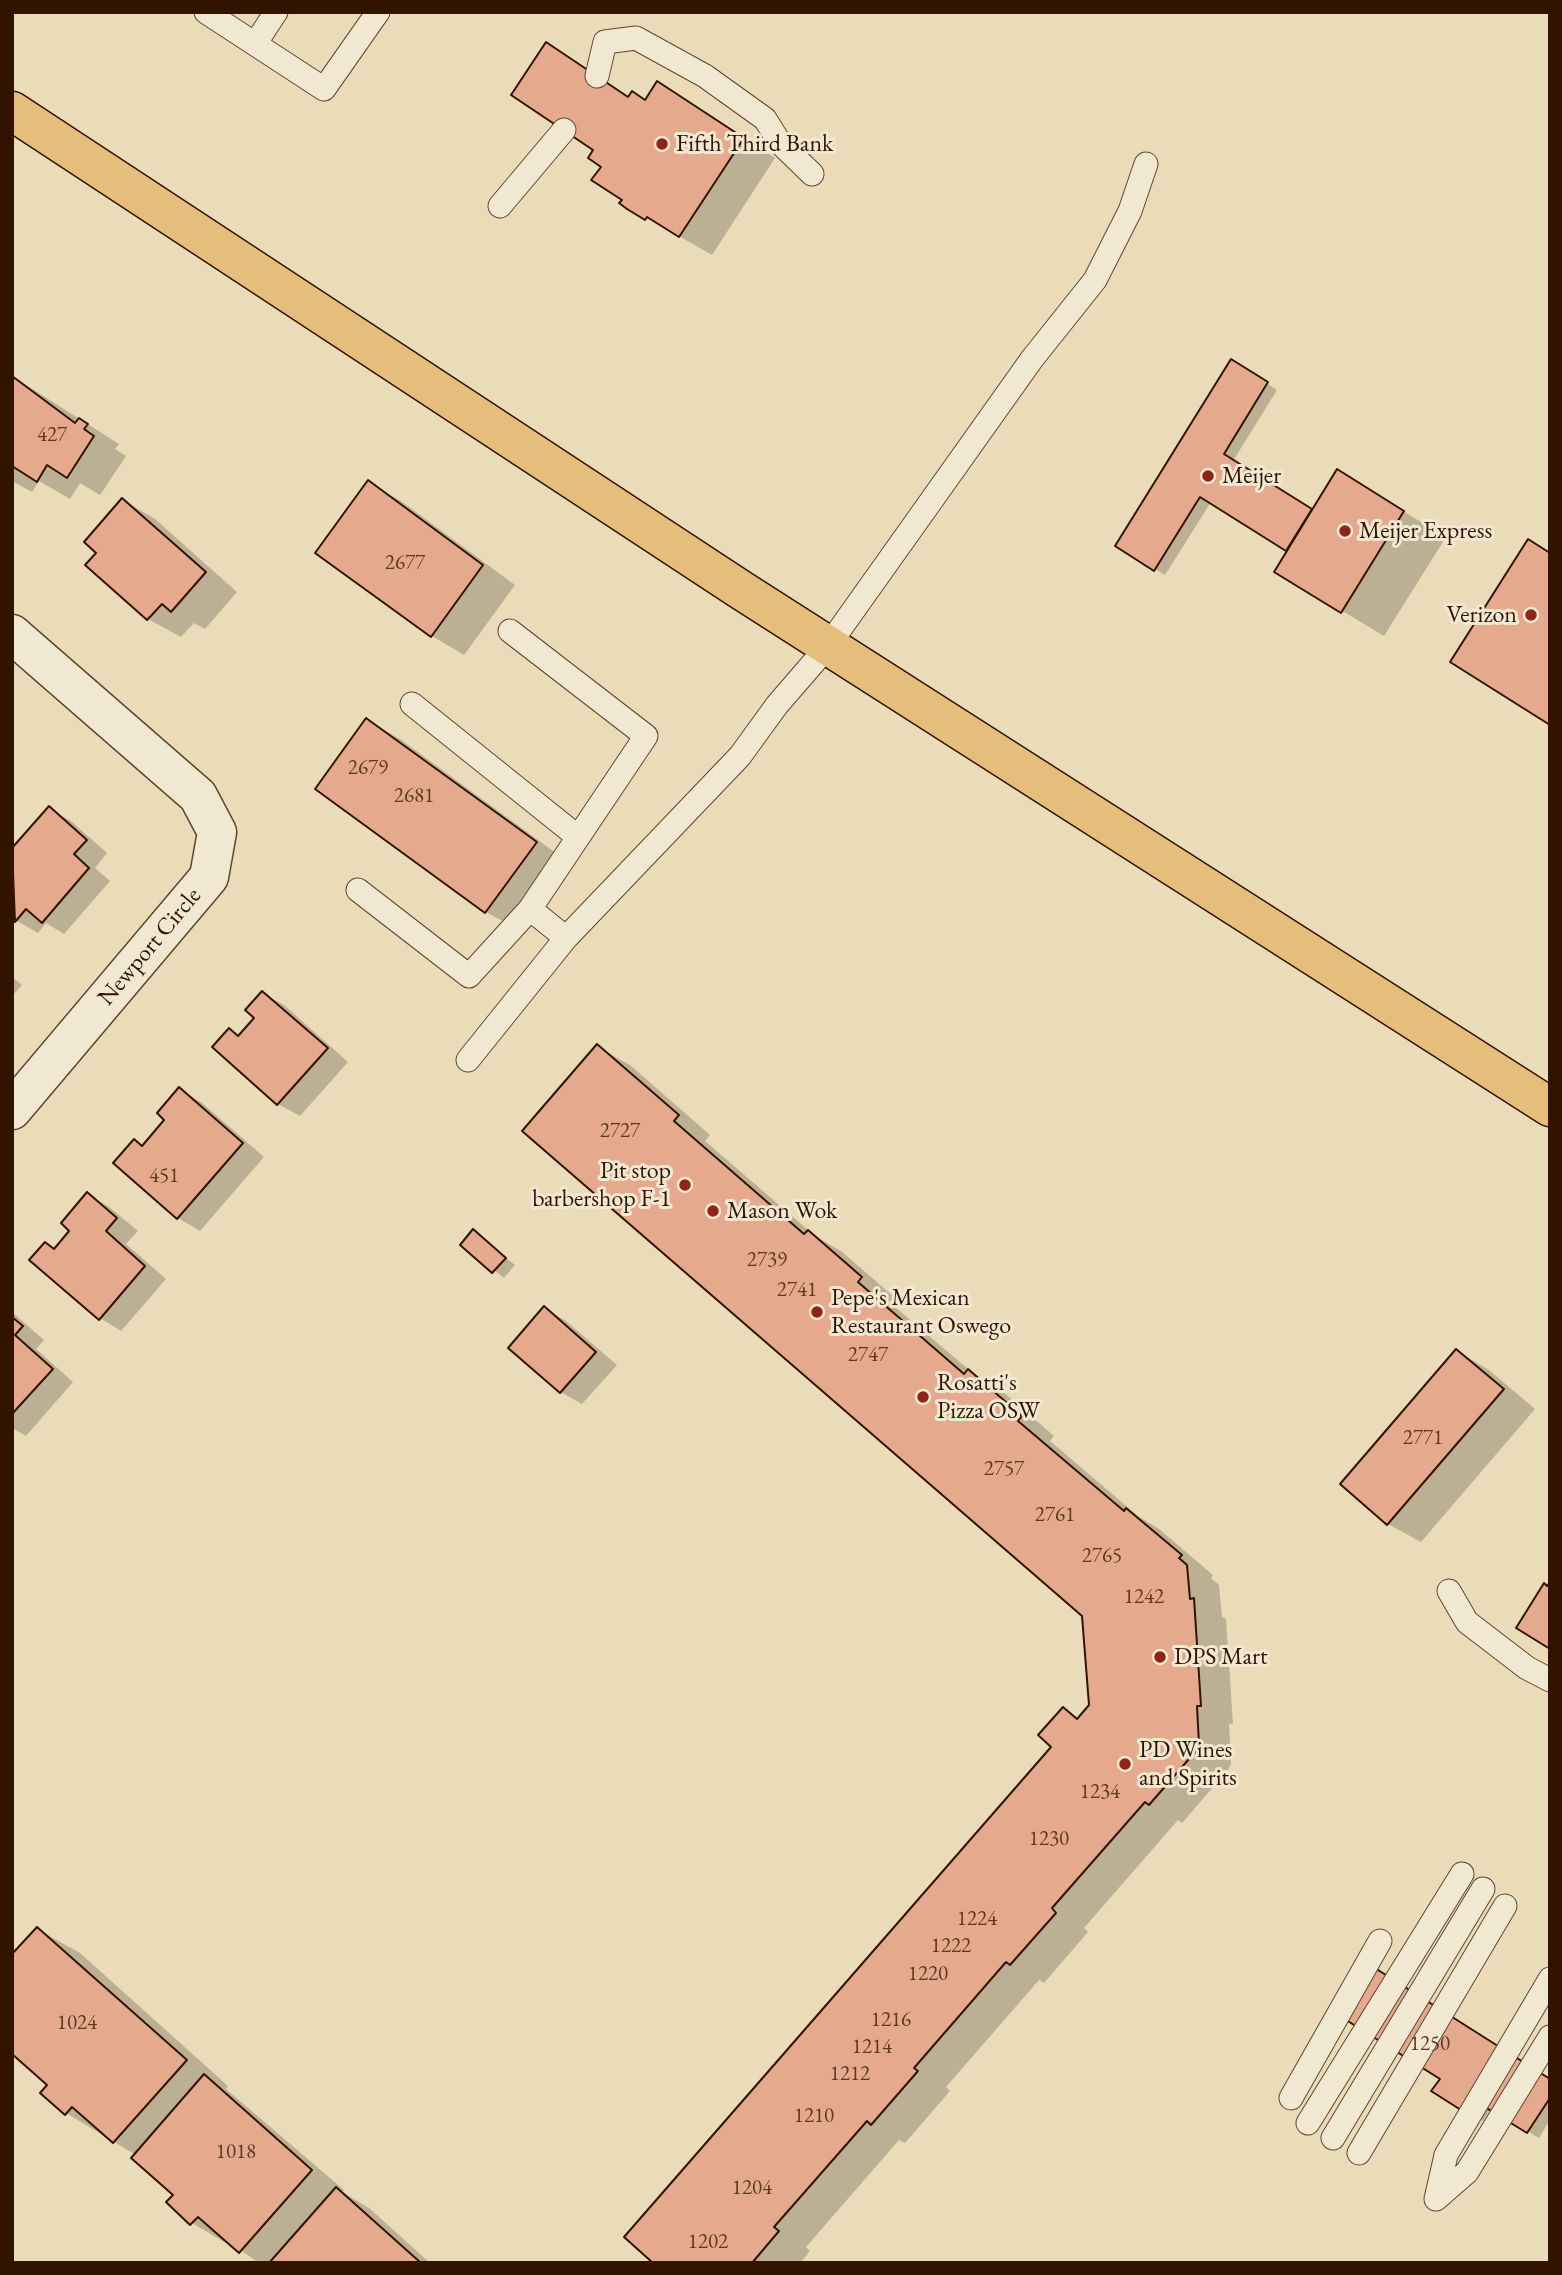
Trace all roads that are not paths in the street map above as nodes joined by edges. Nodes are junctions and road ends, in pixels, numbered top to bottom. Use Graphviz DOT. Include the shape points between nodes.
graph roads {
  1 [pos="206,12"];
  2 [pos="276,12"];
  3 [pos="378,12"];
  4 [pos="255,44"];
  5 [pos="597,76"];
  6 [pos="12,111"];
  7 [pos="564,130"];
  8 [pos="1146,164"];
  9 [pos="813,174"];
  10 [pos="500,206"];
  11 [pos="510,631"];
  12 [pos="12,634"];
  13 [pos="828,646"];
  14 [pos="412,704"];
  15 [pos="578,837"];
  16 [pos="358,891"];
  17 [pos="530,909"];
  18 [pos="566,938"];
  19 [pos="468,1060"];
  20 [pos="1550,1107"];
  21 [pos="12,1110"];
  22 [pos="1449,1591"];
  23 [pos="1550,1680"];
  24 [pos="1462,1874"];
  25 [pos="1483,1889"];
  26 [pos="1505,1906"];
  27 [pos="1380,1941"];
  28 [pos="1550,1979"];
  29 [pos="1550,2037"];
  30 [pos="1291,2098"];
  31 [pos="1308,2123"];
  32 [pos="1332,2138"];
  33 [pos="1359,2153"];
  1 -- 4 [label="lane"];
  2 -- 4 [label="lane"];
  3 -- 4 [label="lane" via="324,89"];
  5 -- 9 [label="lane" via="605,42 636,38 705,76 765,119 780,143"];
  6 -- 13 [label="main road"];
  7 -- 10 [label="lane"];
  8 -- 13 [label="lane" via="1130,211 1096,280 1032,359"];
  11 -- 15 [label="lane" via="646,736"];
  12 -- 21 [label="street, Newport Circle" via="198,796 217,832 209,877"];
  13 -- 18 [label="lane" via="740,756"];
  13 -- 20 [label="main road"];
  14 -- 15 [label="lane"];
  15 -- 17 [label="lane"];
  16 -- 17 [label="lane" via="469,976"];
  17 -- 18 [label="lane"];
  18 -- 19 [label="lane"];
  22 -- 23 [label="lane" via="1466,1622"];
  24 -- 31 [label="lane"];
  25 -- 32 [label="lane"];
  26 -- 33 [label="lane"];
  27 -- 30 [label="lane"];
  28 -- 29 [label="lane" via="1446,2155 1436,2199 1467,2172"];
}
